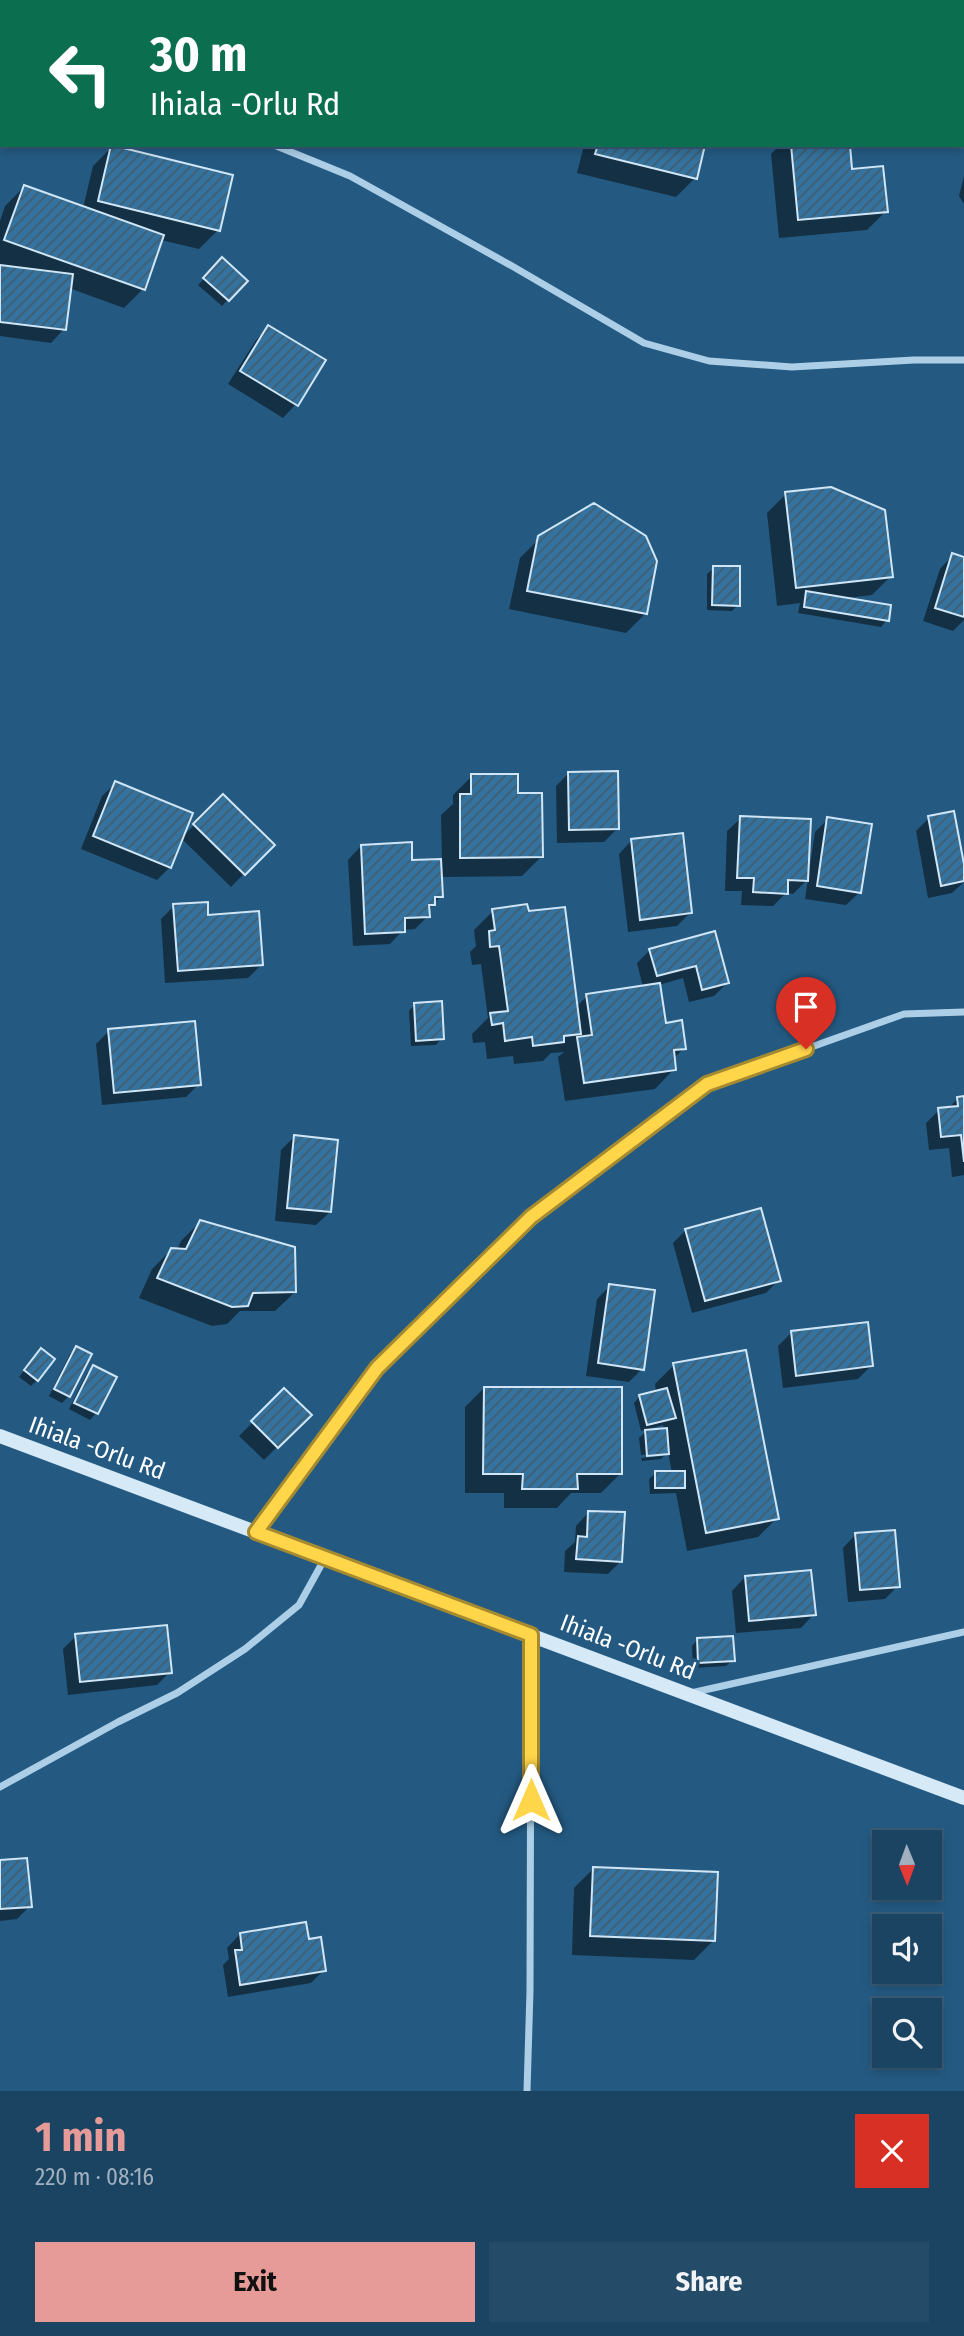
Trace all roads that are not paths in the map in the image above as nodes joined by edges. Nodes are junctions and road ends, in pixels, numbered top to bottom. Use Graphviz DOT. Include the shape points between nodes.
graph roads {
  1 [pos="279,147"];
  2 [pos="964,360"];
  3 [pos="964,1012"];
  4 [pos="0,1436"];
  5 [pos="256,1532"];
  6 [pos="325,1558"];
  7 [pos="964,1632"];
  8 [pos="531,1635"];
  9 [pos="688,1694"];
  10 [pos="0,1787"];
  11 [pos="964,1798"];
  12 [pos="527,2091"];
  1 -- 2 [label="street" via="350,176 644,343 709,361 792,367"];
  3 -- 5 [label="street" via="904,1014 707,1084 531,1217 377,1368"];
  4 -- 5 [label="main road, Ihiala -Orlu Rd"];
  5 -- 6 [label="main road, Ihiala -Orlu Rd"];
  6 -- 8 [label="main road, Ihiala -Orlu Rd"];
  6 -- 10 [label="street" via="299,1605 245,1649 177,1693"];
  7 -- 9 [label="street"];
  8 -- 9 [label="main road, Ihiala -Orlu Rd"];
  8 -- 12 [label="street"];
  9 -- 11 [label="main road, Ihiala -Orlu Rd"];
}
